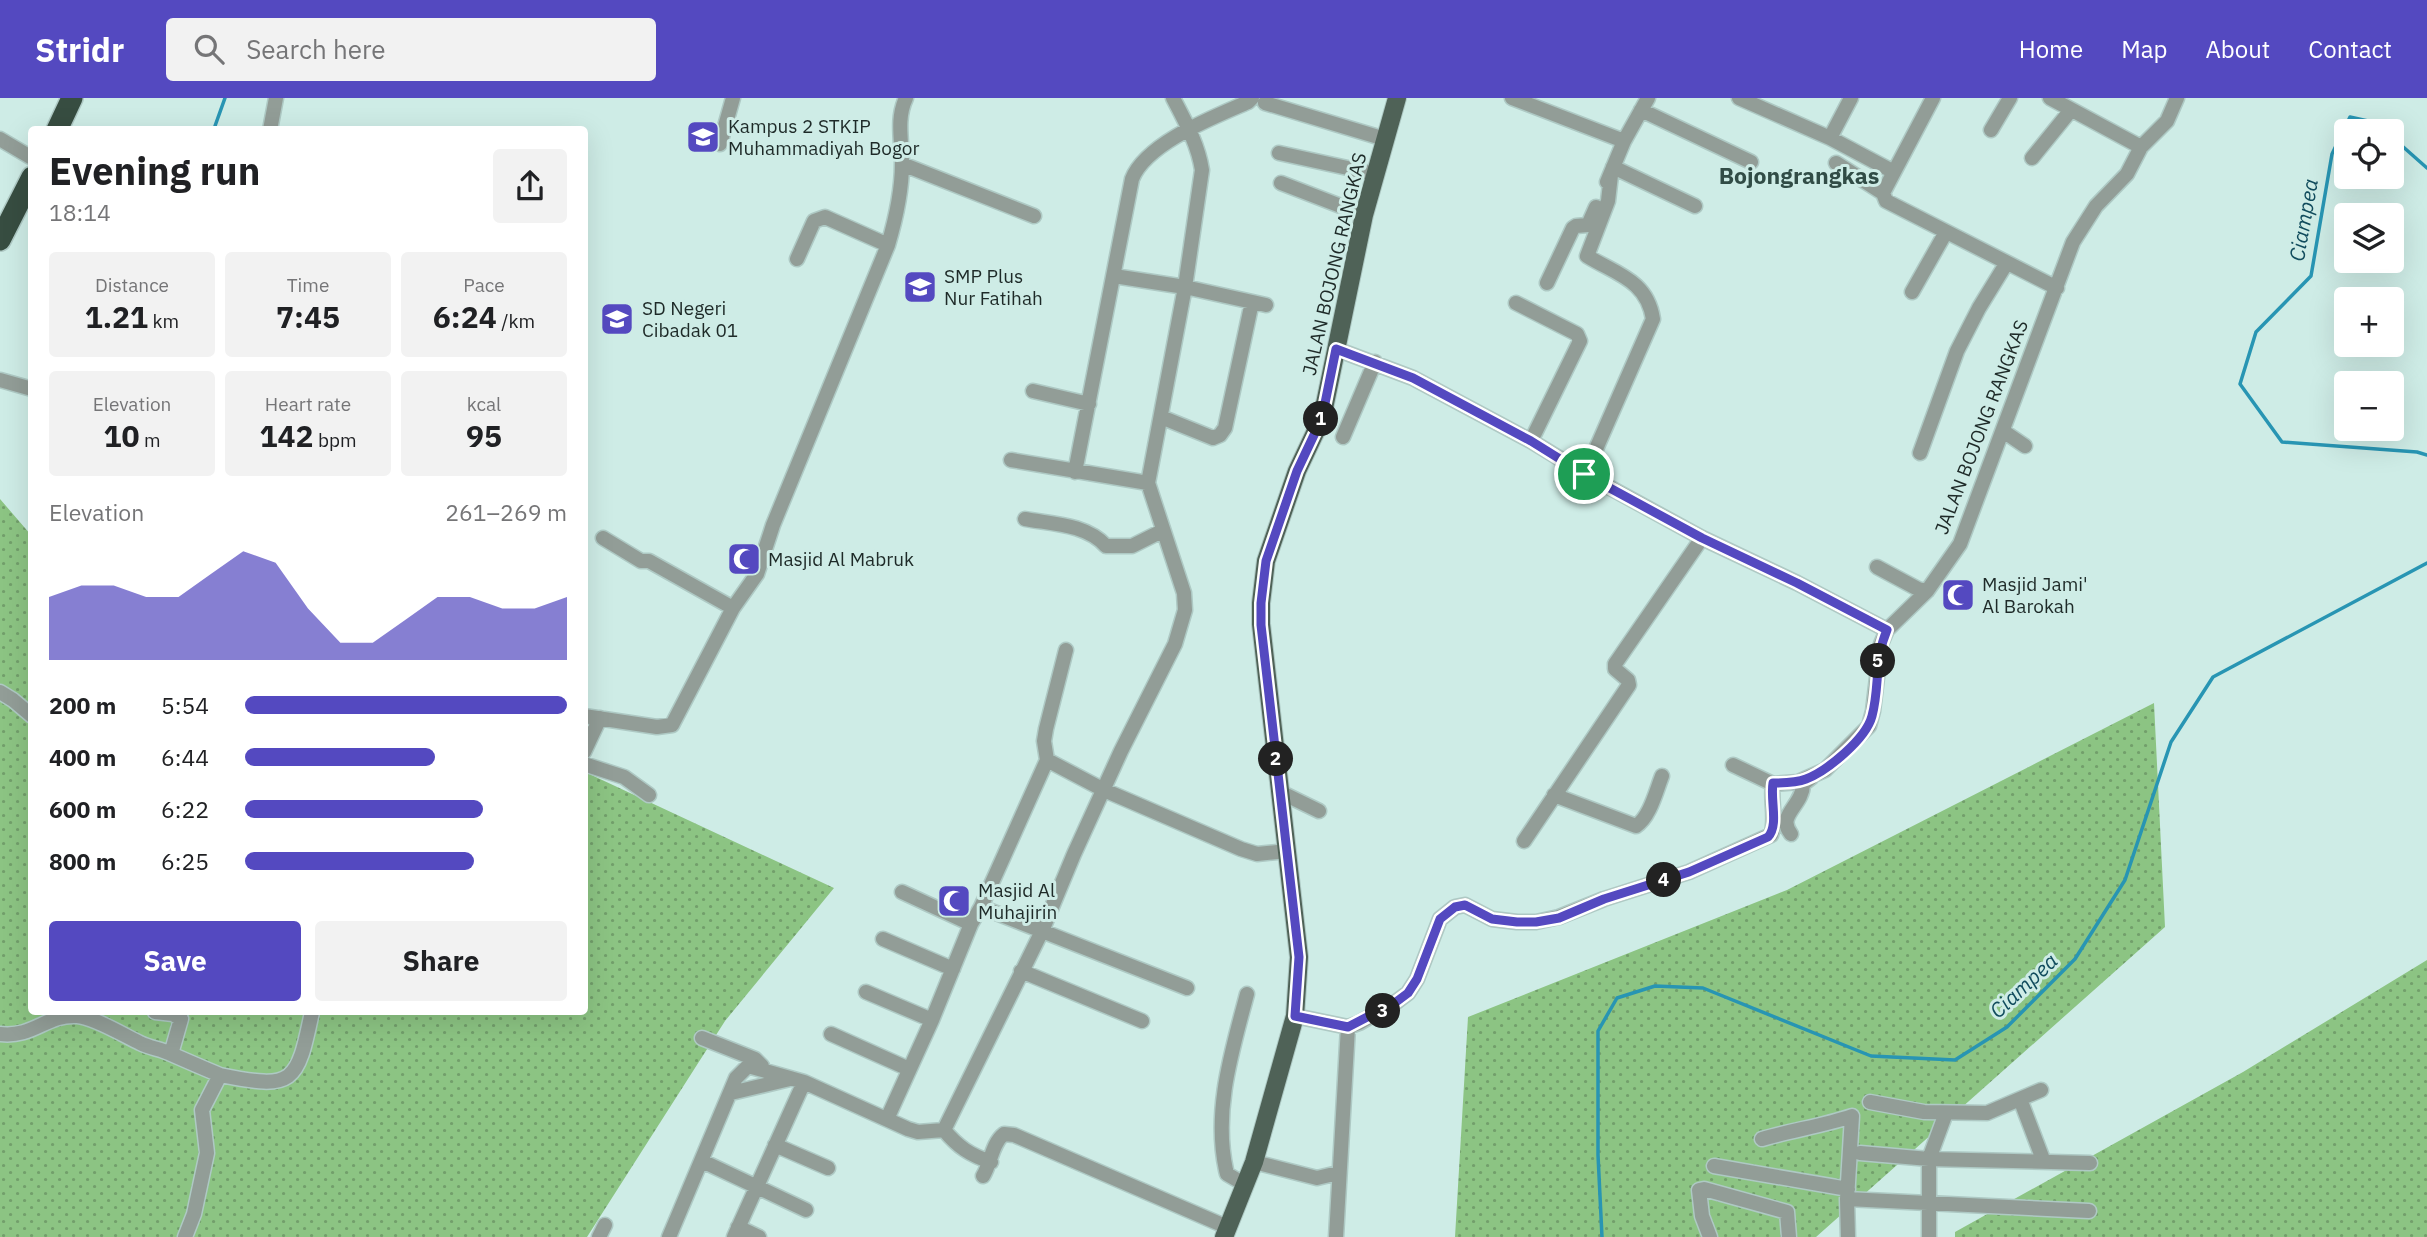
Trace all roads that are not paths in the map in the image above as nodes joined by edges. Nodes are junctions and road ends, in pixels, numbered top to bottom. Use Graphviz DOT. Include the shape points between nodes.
graph roads {
  1 [pos="72,98"];
  2 [pos="276,98"];
  3 [pos="733,98"];
  4 [pos="906,98"];
  5 [pos="1173,98"];
  6 [pos="1397,98"];
  7 [pos="1738,98"];
  8 [pos="1851,98"];
  9 [pos="1933,98"];
  10 [pos="2010,98"];
  11 [pos="2050,98"];
  12 [pos="2177,98"];
  13 [pos="1517,99"];
  14 [pos="1259,101"];
  15 [pos="1644,104"];
  16 [pos="2071,110"];
  17 [pos="59,126"];
  18 [pos="271,126"];
  19 [pos="1189,128"];
  20 [pos="1991,130"];
  21 [pos="1830,138"];
  22 [pos="0,139"];
  23 [pos="1385,139"];
  24 [pos="1624,141"];
  25 [pos="720,144"];
  26 [pos="2141,147"];
  27 [pos="1279,153"];
  28 [pos="28,156"];
  29 [pos="2032,158"];
  30 [pos="1751,162"];
  31 [pos="1836,163"];
  32 [pos="902,164"];
  33 [pos="1612,171"];
  34 [pos="1894,172"];
  35 [pos="1375,174"];
  36 [pos="28,182"];
  37 [pos="1281,183"];
  38 [pos="1883,193"];
  39 [pos="1695,206"];
  40 [pos="6,212"];
  41 [pos="1364,215"];
  42 [pos="1034,216"];
  43 [pos="1946,232"];
  44 [pos="0,240"];
  45 [pos="888,244"];
  46 [pos="797,259"];
  47 [pos="2006,264"];
  48 [pos="1114,276"];
  49 [pos="1547,283"];
  50 [pos="1185,287"];
  51 [pos="2057,288"];
  52 [pos="1912,292"];
  53 [pos="1516,303"];
  54 [pos="1336,349"];
  55 [pos="1375,362"];
  56 [pos="0,380"];
  57 [pos="28,387"];
  58 [pos="1033,391"];
  59 [pos="1089,404"];
  60 [pos="1161,416"];
  61 [pos="2003,431"];
  62 [pos="1343,437"];
  63 [pos="1531,441"];
  64 [pos="2025,446"];
  65 [pos="1920,453"];
  66 [pos="1011,460"];
  67 [pos="1075,472"];
  68 [pos="1584,474"];
  69 [pos="1148,483"];
  70 [pos="1025,519"];
  71 [pos="1162,531"];
  72 [pos="603,538"];
  73 [pos="1702,538"];
  74 [pos="1877,567"];
  75 [pos="1927,591"];
  76 [pos="733,608"];
  77 [pos="1887,630"];
  78 [pos="1066,650"];
  79 [pos="0,692"];
  80 [pos="28,713"];
  81 [pos="592,717"];
  82 [pos="588,734"];
  83 [pos="1047,760"];
  84 [pos="588,765"];
  85 [pos="1733,765"];
  86 [pos="1662,776"];
  87 [pos="1813,776"];
  88 [pos="1773,783"];
  89 [pos="1104,790"];
  90 [pos="1280,792"];
  91 [pos="649,795"];
  92 [pos="1554,795"];
  93 [pos="1319,811"];
  94 [pos="1791,834"];
  95 [pos="1524,841"];
  96 [pos="1287,851"];
  97 [pos="902,892"];
  98 [pos="981,907"];
  99 [pos="971,924"];
  100 [pos="1042,931"];
  101 [pos="883,939"];
  102 [pos="953,969"];
  103 [pos="1021,971"];
  104 [pos="1187,988"];
  105 [pos="866,992"];
  106 [pos="1247,994"];
  107 [pos="70,1015"];
  108 [pos="79,1015"];
  109 [pos="175,1015"];
  110 [pos="311,1015"];
  111 [pos="1295,1016"];
  112 [pos="932,1020"];
  113 [pos="1142,1021"];
  114 [pos="1348,1027"];
  115 [pos="0,1034"];
  116 [pos="831,1034"];
  117 [pos="702,1038"];
  118 [pos="171,1054"];
  119 [pos="909,1069"];
  120 [pos="765,1070"];
  121 [pos="220,1074"];
  122 [pos="798,1080"];
  123 [pos="2041,1090"];
  124 [pos="731,1093"];
  125 [pos="2020,1099"];
  126 [pos="1870,1102"];
  127 [pos="1946,1113"];
  128 [pos="887,1119"];
  129 [pos="944,1130"];
  130 [pos="1762,1139"];
  131 [pos="775,1145"];
  132 [pos="1860,1153"];
  133 [pos="1929,1159"];
  134 [pos="702,1161"];
  135 [pos="2043,1161"];
  136 [pos="991,1162"];
  137 [pos="1254,1162"];
  138 [pos="2090,1163"];
  139 [pos="1714,1166"];
  140 [pos="828,1168"];
  141 [pos="1338,1173"];
  142 [pos="983,1176"];
  143 [pos="1244,1184"];
  144 [pos="756,1186"];
  145 [pos="1847,1194"];
  146 [pos="1928,1203"];
  147 [pos="806,1210"];
  148 [pos="2089,1211"];
  149 [pos="736,1232"];
  150 [pos="1226,1232"];
  151 [pos="185,1237"];
  152 [pos="668,1237"];
  153 [pos="759,1237"];
  154 [pos="1336,1237"];
  155 [pos="1710,1237"];
  156 [pos="1789,1237"];
  157 [pos="1848,1237"];
  158 [pos="1929,1237"];
  1 -- 17 [label="highway"];
  2 -- 18 [label="street"];
  3 -- 25 [label="street"];
  4 -- 32 [label="street" via="900,125"];
  5 -- 19 [label="street"];
  6 -- 23 [label="main road, JALAN BOJONG RANGKAS"];
  7 -- 21 [label="street"];
  8 -- 21 [label="street"];
  9 -- 34 [label="street"];
  10 -- 20 [label="street"];
  11 -- 16 [label="street"];
  12 -- 26 [label="street, JALAN BOJONG RANGKAS" via="2167,121"];
  13 -- 24 [label="street"];
  14 -- 19 [label="street"];
  14 -- 23 [label="street"];
  15 -- 24 [label="street"];
  15 -- 30 [label="street"];
  16 -- 26 [label="street"];
  16 -- 29 [label="street"];
  19 -- 48 [label="street" via="1136,169"];
  19 -- 50 [label="street" via="1202,170"];
  21 -- 34 [label="street"];
  22 -- 28 [label="street"];
  23 -- 35 [label="main road, JALAN BOJONG RANGKAS"];
  24 -- 33 [label="street"];
  26 -- 51 [label="street, JALAN BOJONG RANGKAS" via="2127,174 2096,206 2073,242"];
  27 -- 35 [label="street"];
  31 -- 38 [label="street"];
  32 -- 42 [label="street"];
  32 -- 45 [label="street"];
  33 -- 39 [label="street"];
  33 -- 49 [label="street" via="1588,225 1573,228"];
  33 -- 68 [label="street" via="1608,201 1586,255 1628,277 1646,296 1653,319"];
  34 -- 38 [label="street"];
  35 -- 41 [label="main road, JALAN BOJONG RANGKAS"];
  36 -- 40 [label="highway"];
  37 -- 41 [label="street"];
  38 -- 43 [label="street" via="1886,201"];
  40 -- 44 [label="highway"];
  41 -- 54 [label="main road, JALAN BOJONG RANGKAS"];
  43 -- 47 [label="street"];
  43 -- 52 [label="street"];
  45 -- 46 [label="street" via="825,217 814,221"];
  45 -- 76 [label="street" via="757,574"];
  47 -- 51 [label="street"];
  47 -- 65 [label="street" via="1957,351"];
  48 -- 50 [label="street"];
  48 -- 59 [label="street"];
  50 -- 60 [label="street"];
  50 -- 60 [label="street" via="1259,303 1220,435 1213,438"];
  51 -- 61 [label="street, JALAN BOJONG RANGKAS"];
  53 -- 63 [label="street" via="1577,334 1580,341"];
  54 -- 55 [label="street"];
  54 -- 90 [label="main road, JALAN BOJONG RANGKAS" via="1322,418 1288,494 1263,580 1261,625"];
  55 -- 62 [label="street"];
  55 -- 63 [label="street"];
  56 -- 57 [label="street"];
  58 -- 59 [label="street"];
  59 -- 67 [label="street"];
  60 -- 69 [label="street"];
  61 -- 64 [label="street"];
  61 -- 75 [label="street, JALAN BOJONG RANGKAS" via="1960,544"];
  63 -- 68 [label="street"];
  66 -- 67 [label="street"];
  67 -- 69 [label="street"];
  68 -- 73 [label="street"];
  69 -- 71 [label="street"];
  70 -- 71 [label="street" via="1082,529 1105,546 1132,546"];
  71 -- 89 [label="street" via="1184,593 1182,627"];
  72 -- 76 [label="street"];
  73 -- 77 [label="street"];
  73 -- 92 [label="street" via="1615,664 1629,685"];
  74 -- 75 [label="street"];
  75 -- 77 [label="street, JALAN BOJONG RANGKAS"];
  76 -- 81 [label="street" via="672,725"];
  77 -- 87 [label="street" via="1880,648 1869,726 1832,764"];
  78 -- 83 [label="street" via="1046,729"];
  79 -- 80 [label="street"];
  81 -- 82 [label="street"];
  83 -- 89 [label="street"];
  83 -- 98 [label="street"];
  84 -- 91 [label="street" via="624,778"];
  85 -- 88 [label="street"];
  86 -- 92 [label="street" via="1636,826"];
  87 -- 88 [label="street"];
  87 -- 94 [label="street" via="1803,784 1801,799 1786,821"];
  88 -- 114 [label="street" via="1771,835 1689,872 1536,922 1492,919 1465,905 1447,912 1408,993"];
  89 -- 96 [label="street" via="1241,849 1256,854"];
  89 -- 100 [label="street"];
  90 -- 93 [label="street"];
  90 -- 96 [label="main road, JALAN BOJONG RANGKAS"];
  92 -- 95 [label="street"];
  96 -- 111 [label="main road, JALAN BOJONG RANGKAS" via="1299,957"];
  97 -- 99 [label="street"];
  98 -- 99 [label="street"];
  98 -- 100 [label="street"];
  99 -- 102 [label="street"];
  100 -- 103 [label="street"];
  100 -- 104 [label="street"];
  101 -- 102 [label="street"];
  102 -- 112 [label="street"];
  103 -- 113 [label="street"];
  103 -- 129 [label="street"];
  105 -- 112 [label="street"];
  106 -- 143 [label="street" via="1226,1077 1222,1115 1227,1174"];
  107 -- 115 [label="street" via="25,1034"];
  108 -- 118 [label="street"];
  109 -- 118 [label="street" via="181,1019"];
  110 -- 121 [label="street" via="303,1051 290,1076 266,1083"];
  111 -- 114 [label="street"];
  111 -- 137 [label="main road, JALAN BOJONG RANGKAS"];
  112 -- 119 [label="street"];
  114 -- 141 [label="street"];
  116 -- 119 [label="street"];
  117 -- 120 [label="street" via="755,1059"];
  118 -- 121 [label="street"];
  119 -- 128 [label="street"];
  120 -- 122 [label="street"];
  120 -- 124 [label="street" via="748,1066 736,1078"];
  121 -- 151 [label="street" via="202,1110 207,1153"];
  122 -- 124 [label="street"];
  122 -- 128 [label="street"];
  122 -- 131 [label="street"];
  123 -- 125 [label="street"];
  124 -- 134 [label="street"];
  125 -- 127 [label="street" via="1987,1113"];
  125 -- 135 [label="street"];
  126 -- 127 [label="street"];
  127 -- 133 [label="street"];
  128 -- 129 [label="street" via="918,1132"];
  129 -- 136 [label="street" via="962,1150"];
  130 -- 145 [label="street" via="1852,1116"];
  131 -- 140 [label="street"];
  131 -- 144 [label="street"];
  132 -- 133 [label="street"];
  133 -- 135 [label="street"];
  133 -- 146 [label="street"];
  134 -- 144 [label="street"];
  134 -- 152 [label="street"];
  135 -- 138 [label="street"];
  136 -- 142 [label="street"];
  136 -- 150 [label="street" via="999,1137 1014,1135"];
  137 -- 141 [label="street" via="1317,1178"];
  137 -- 143 [label="main road, JALAN BOJONG RANGKAS"];
  139 -- 145 [label="street"];
  141 -- 154 [label="street"];
  143 -- 150 [label="main road, JALAN BOJONG RANGKAS"];
  144 -- 147 [label="street"];
  144 -- 149 [label="street"];
  145 -- 146 [label="street"];
  145 -- 157 [label="street"];
  146 -- 148 [label="street"];
  146 -- 158 [label="street"];
  149 -- 153 [label="street"];
  155 -- 156 [label="street" via="1702,1216 1699,1190 1703,1189 1787,1212"];
}
